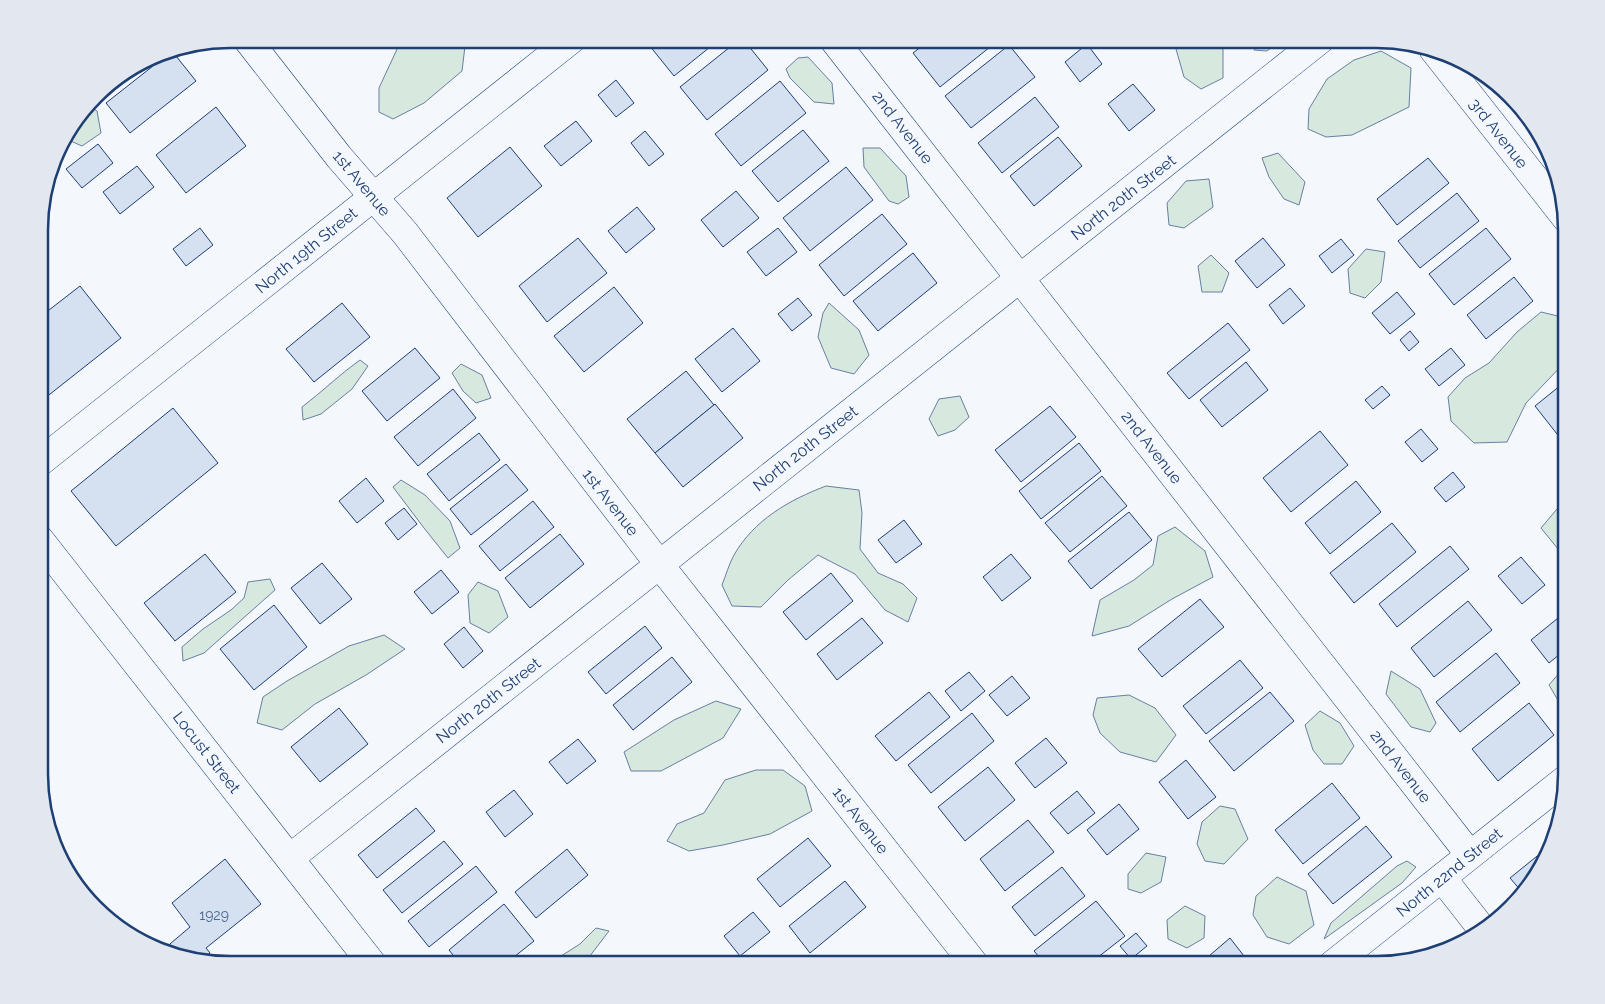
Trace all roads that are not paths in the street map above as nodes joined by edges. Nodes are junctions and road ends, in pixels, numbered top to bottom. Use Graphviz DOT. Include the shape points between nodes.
graph roads {
  1 [pos="254,48"];
  2 [pos="561,48"];
  3 [pos="840,48"];
  4 [pos="1310,48"];
  5 [pos="1441,60"];
  6 [pos="374,197"];
  7 [pos="1556,205"];
  8 [pos="1021,278"];
  9 [pos="48,456"];
  10 [pos="48,550"];
  11 [pos="659,564"];
  12 [pos="1557,786"];
  13 [pos="1470,855"];
  14 [pos="290,858"];
  15 [pos="1442,878"];
  16 [pos="1478,925"];
  17 [pos="366,956"];
  18 [pos="968,956"];
  19 [pos="1343,956"];
  1 -- 6 [label="street, 1st Avenue"];
  2 -- 6 [label="street, North 19th Street"];
  3 -- 8 [label="street, 2nd Avenue"];
  4 -- 8 [label="street, North 20th Street"];
  5 -- 7 [label="street, 3rd Avenue"];
  6 -- 9 [label="street, North 19th Street"];
  6 -- 11 [label="street, 1st Avenue"];
  8 -- 11 [label="street, North 20th Street"];
  8 -- 13 [label="street, 2nd Avenue"];
  10 -- 14 [label="street, Locust Street"];
  11 -- 14 [label="street, North 20th Street"];
  11 -- 18 [label="street, 1st Avenue"];
  12 -- 13 [label="street, North 22nd Street"];
  13 -- 15 [label="street, North 22nd Street"];
  14 -- 17 [label="street, Locust Street"];
  15 -- 16 [label="street"];
  15 -- 19 [label="street, North 22nd Street"];
}
